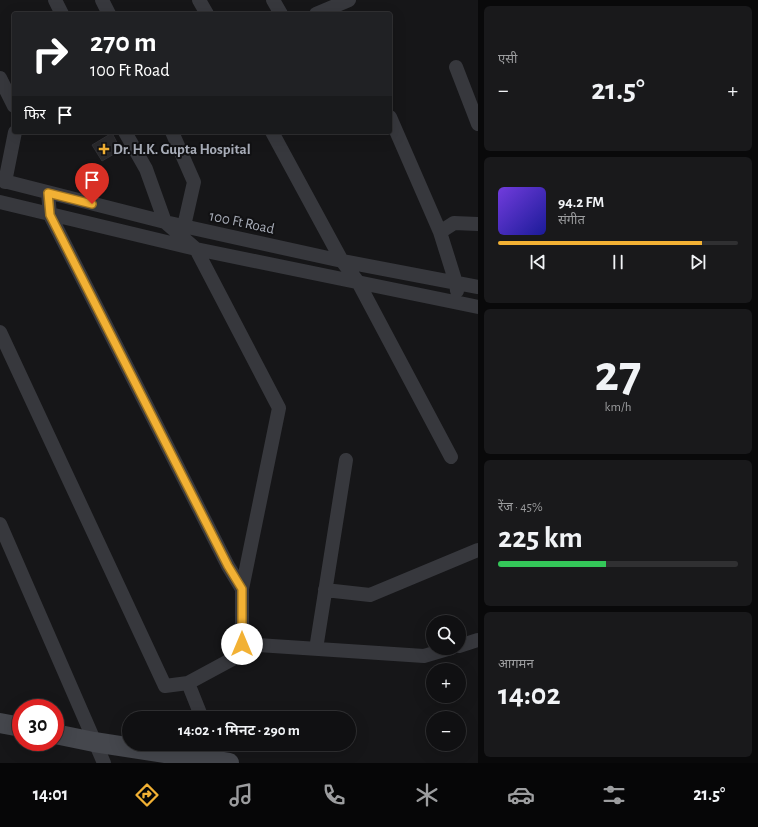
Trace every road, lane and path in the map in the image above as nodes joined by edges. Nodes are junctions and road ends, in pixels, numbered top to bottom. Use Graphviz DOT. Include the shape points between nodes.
graph roads {
  1 [pos="54,0"];
  2 [pos="102,0"];
  3 [pos="199,0"];
  4 [pos="273,0"];
  5 [pos="349,0"];
  6 [pos="336,10"];
  7 [pos="61,12"];
  8 [pos="109,12"];
  9 [pos="206,12"];
  10 [pos="280,12"];
  11 [pos="326,12"];
  12 [pos="456,67"];
  13 [pos="0,78"];
  14 [pos="12,102"];
  15 [pos="392,121"];
  16 [pos="478,124"];
  17 [pos="15,134"];
  18 [pos="126,134"];
  19 [pos="173,134"];
  20 [pos="273,134"];
  21 [pos="3,181"];
  22 [pos="48,193"];
  23 [pos="0,202"];
  24 [pos="50,215"];
  25 [pos="165,222"];
  26 [pos="478,224"];
  27 [pos="184,226"];
  28 [pos="440,232"];
  29 [pos="196,249"];
  30 [pos="342,261"];
  31 [pos="358,282"];
  32 [pos="456,283"];
  33 [pos="478,287"];
  34 [pos="458,303"];
  35 [pos="478,307"];
  36 [pos="0,332"];
  37 [pos="451,457"];
  38 [pos="346,460"];
  39 [pos="0,524"];
  40 [pos="478,550"];
  41 [pos="242,589"];
  42 [pos="325,590"];
  43 [pos="478,640"];
  44 [pos="242,644"];
  45 [pos="466,644"];
  46 [pos="316,649"];
  47 [pos="427,655"];
  48 [pos="188,683"];
  49 [pos="199,711"];
  50 [pos="0,723"];
  51 [pos="12,725"];
  52 [pos="64,736"];
  53 [pos="94,742"];
  54 [pos="220,758"];
  55 [pos="104,763"];
  1 -- 7 [label="street"];
  2 -- 8 [label="street"];
  3 -- 9 [label="street"];
  4 -- 10 [label="street"];
  5 -- 6 [label="street"];
  6 -- 11 [label="street"];
  12 -- 16 [label="street"];
  13 -- 14 [label="street"];
  15 -- 28 [label="street"];
  17 -- 21 [label="street"];
  18 -- 25 [label="street" via="146,169"];
  19 -- 27 [label="street" via="194,182"];
  20 -- 30 [label="street"];
  21 -- 22 [label="street, 100 Ft Road"];
  22 -- 24 [label="street"];
  22 -- 25 [label="street, 100 Ft Road"];
  23 -- 24 [label="street"];
  24 -- 29 [label="street"];
  24 -- 41 [label="street"];
  25 -- 27 [label="street, 100 Ft Road"];
  25 -- 29 [label="street"];
  26 -- 28 [label="street" via="454,223"];
  27 -- 30 [label="street, 100 Ft Road"];
  28 -- 32 [label="street"];
  29 -- 31 [label="street"];
  29 -- 41 [label="street" via="279,408"];
  30 -- 31 [label="street"];
  30 -- 32 [label="street, 100 Ft Road"];
  31 -- 34 [label="street"];
  31 -- 37 [label="street"];
  32 -- 33 [label="street, 100 Ft Road"];
  32 -- 34 [label="street"];
  34 -- 35 [label="street"];
  36 -- 48 [label="street" via="165,686"];
  38 -- 42 [label="street"];
  39 -- 53 [label="street"];
  40 -- 42 [label="street" via="370,596"];
  41 -- 44 [label="street"];
  42 -- 46 [label="street"];
  43 -- 45 [label="street"];
  44 -- 46 [label="street"];
  44 -- 48 [label="street" via="238,656"];
  46 -- 47 [label="street"];
  48 -- 49 [label="street"];
  50 -- 51 [label="street"];
  52 -- 53 [label="street"];
  53 -- 54 [label="street"];
  53 -- 55 [label="street"];
}
